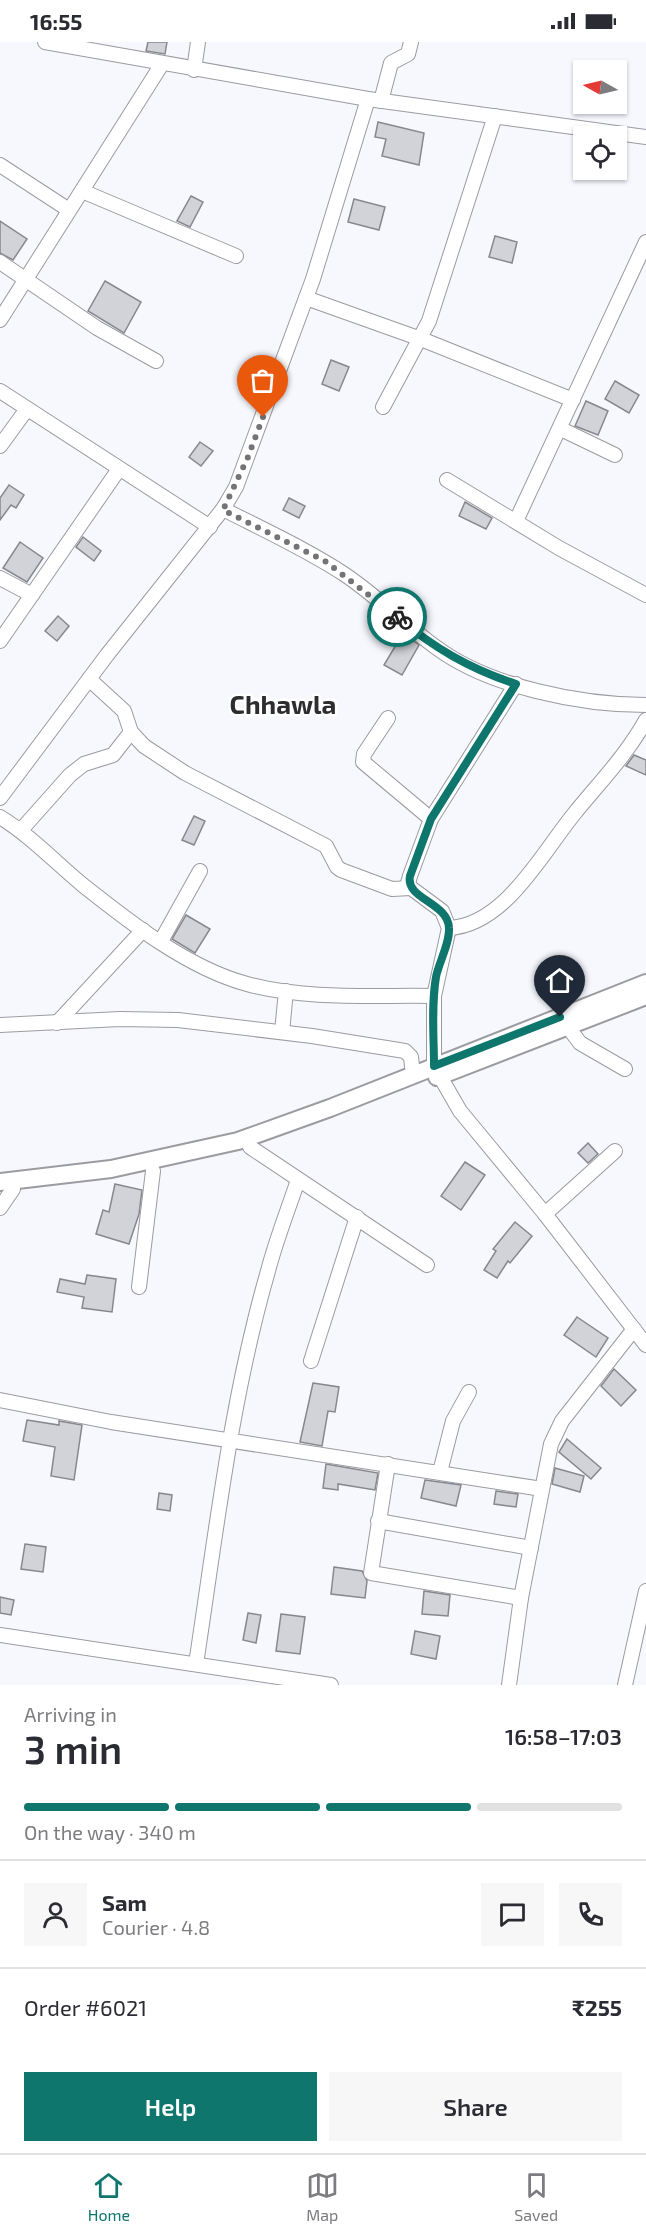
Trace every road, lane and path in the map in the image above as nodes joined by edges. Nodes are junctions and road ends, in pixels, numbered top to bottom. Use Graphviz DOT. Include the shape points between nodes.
graph roads {
  1 [pos="45,42"];
  2 [pos="198,42"];
  3 [pos="411,42"];
  4 [pos="162,64"];
  5 [pos="194,70"];
  6 [pos="375,100"];
  7 [pos="495,116"];
  8 [pos="646,137"];
  9 [pos="0,165"];
  10 [pos="82,191"];
  11 [pos="69,210"];
  12 [pos="646,242"];
  13 [pos="236,256"];
  14 [pos="0,262"];
  15 [pos="26,278"];
  16 [pos="306,298"];
  17 [pos="0,320"];
  18 [pos="421,339"];
  19 [pos="156,361"];
  20 [pos="0,391"];
  21 [pos="573,400"];
  22 [pos="383,407"];
  23 [pos="27,409"];
  24 [pos="561,429"];
  25 [pos="2,441"];
  26 [pos="615,454"];
  27 [pos="119,470"];
  28 [pos="447,480"];
  29 [pos="223,510"];
  30 [pos="516,521"];
  31 [pos="210,527"];
  32 [pos="0,578"];
  33 [pos="32,595"];
  34 [pos="646,595"];
  35 [pos="0,641"];
  36 [pos="89,679"];
  37 [pos="516,684"];
  38 [pos="646,705"];
  39 [pos="388,718"];
  40 [pos="646,720"];
  41 [pos="131,732"];
  42 [pos="0,798"];
  43 [pos="0,817"];
  44 [pos="431,819"];
  45 [pos="21,830"];
  46 [pos="200,871"];
  47 [pos="411,888"];
  48 [pos="450,928"];
  49 [pos="143,930"];
  50 [pos="161,941"];
  51 [pos="646,983"];
  52 [pos="286,991"];
  53 [pos="434,996"];
  54 [pos="646,996"];
  55 [pos="57,1023"];
  56 [pos="0,1025"];
  57 [pos="567,1027"];
  58 [pos="282,1032"];
  59 [pos="624,1069"];
  60 [pos="437,1071"];
  61 [pos="413,1075"];
  62 [pos="250,1147"];
  63 [pos="615,1151"];
  64 [pos="153,1171"];
  65 [pos="298,1180"];
  66 [pos="4,1187"];
  67 [pos="0,1208"];
  68 [pos="545,1214"];
  69 [pos="357,1217"];
  70 [pos="427,1265"];
  71 [pos="139,1287"];
  72 [pos="634,1329"];
  73 [pos="646,1345"];
  74 [pos="311,1361"];
  75 [pos="470,1392"];
  76 [pos="0,1400"];
  77 [pos="230,1441"];
  78 [pos="388,1464"];
  79 [pos="440,1472"];
  80 [pos="542,1489"];
  81 [pos="378,1521"];
  82 [pos="531,1548"];
  83 [pos="646,1591"];
  84 [pos="521,1598"];
  85 [pos="0,1635"];
  86 [pos="196,1664"];
  87 [pos="271,1680"];
  88 [pos="331,1685"];
  89 [pos="509,1685"];
  90 [pos="625,1685"];
  1 -- 4 [label="street"];
  2 -- 5 [label="street"];
  3 -- 6 [label="street" via="408,54 391,63"];
  4 -- 5 [label="street"];
  4 -- 10 [label="street"];
  5 -- 6 [label="street"];
  6 -- 7 [label="street"];
  6 -- 16 [label="street"];
  7 -- 8 [label="street"];
  7 -- 18 [label="street"];
  9 -- 11 [label="street"];
  10 -- 11 [label="street"];
  10 -- 13 [label="street"];
  11 -- 15 [label="street"];
  12 -- 21 [label="street"];
  14 -- 15 [label="street"];
  15 -- 17 [label="street"];
  15 -- 19 [label="street" via="97,328"];
  16 -- 18 [label="street"];
  16 -- 29 [label="street" via="248,457"];
  18 -- 21 [label="street"];
  18 -- 22 [label="street"];
  20 -- 23 [label="street"];
  21 -- 24 [label="street"];
  23 -- 25 [label="street"];
  23 -- 27 [label="street"];
  24 -- 26 [label="street"];
  24 -- 30 [label="street"];
  27 -- 31 [label="street"];
  27 -- 33 [label="street"];
  28 -- 30 [label="street"];
  29 -- 31 [label="street"];
  29 -- 37 [label="street" via="325,561 446,654"];
  30 -- 34 [label="street"];
  31 -- 36 [label="street"];
  32 -- 33 [label="street"];
  33 -- 35 [label="street"];
  36 -- 41 [label="street" via="124,711"];
  36 -- 42 [label="street"];
  37 -- 38 [label="street" via="585,701"];
  37 -- 44 [label="street"];
  39 -- 44 [label="street" via="364,754 363,762"];
  40 -- 48 [label="street" via="621,760 516,889 481,920"];
  41 -- 45 [label="street" via="112,755 84,764 70,775"];
  41 -- 47 [label="street" via="144,746 185,773 326,846 341,870 392,889"];
  43 -- 45 [label="street"];
  44 -- 47 [label="street" via="410,876"];
  45 -- 49 [label="street" via="83,885"];
  46 -- 50 [label="street"];
  47 -- 48 [label="street" via="442,911"];
  48 -- 53 [label="street"];
  49 -- 50 [label="street"];
  49 -- 55 [label="street"];
  50 -- 52 [label="street" via="226,978"];
  51 -- 60 [label="main road"];
  52 -- 53 [label="street"];
  52 -- 58 [label="street"];
  53 -- 60 [label="street"];
  54 -- 57 [label="main road"];
  55 -- 56 [label="street"];
  55 -- 58 [label="street" via="158,1019"];
  57 -- 59 [label="street" via="580,1043"];
  57 -- 60 [label="main road"];
  58 -- 61 [label="street" via="405,1051 411,1057"];
  60 -- 61 [label="main road"];
  60 -- 62 [label="main road"];
  60 -- 68 [label="street" via="460,1111"];
  61 -- 66 [label="main road" via="238,1141"];
  62 -- 64 [label="main road"];
  62 -- 65 [label="street"];
  63 -- 68 [label="street"];
  64 -- 66 [label="main road" via="108,1179"];
  64 -- 71 [label="street"];
  65 -- 69 [label="street"];
  65 -- 77 [label="street" via="267,1271"];
  66 -- 67 [label="street"];
  68 -- 72 [label="street"];
  69 -- 70 [label="street"];
  69 -- 74 [label="street"];
  72 -- 73 [label="street"];
  72 -- 80 [label="street" via="558,1427"];
  75 -- 79 [label="street" via="453,1421"];
  76 -- 77 [label="street" via="81,1418"];
  77 -- 78 [label="street"];
  77 -- 86 [label="street"];
  78 -- 79 [label="street"];
  78 -- 81 [label="street"];
  79 -- 80 [label="street"];
  80 -- 82 [label="street"];
  81 -- 82 [label="street"];
  81 -- 84 [label="street" via="370,1567 373,1574"];
  82 -- 84 [label="street"];
  83 -- 90 [label="street"];
  84 -- 89 [label="street"];
  85 -- 86 [label="street"];
  86 -- 87 [label="street"];
  87 -- 88 [label="street"];
}
